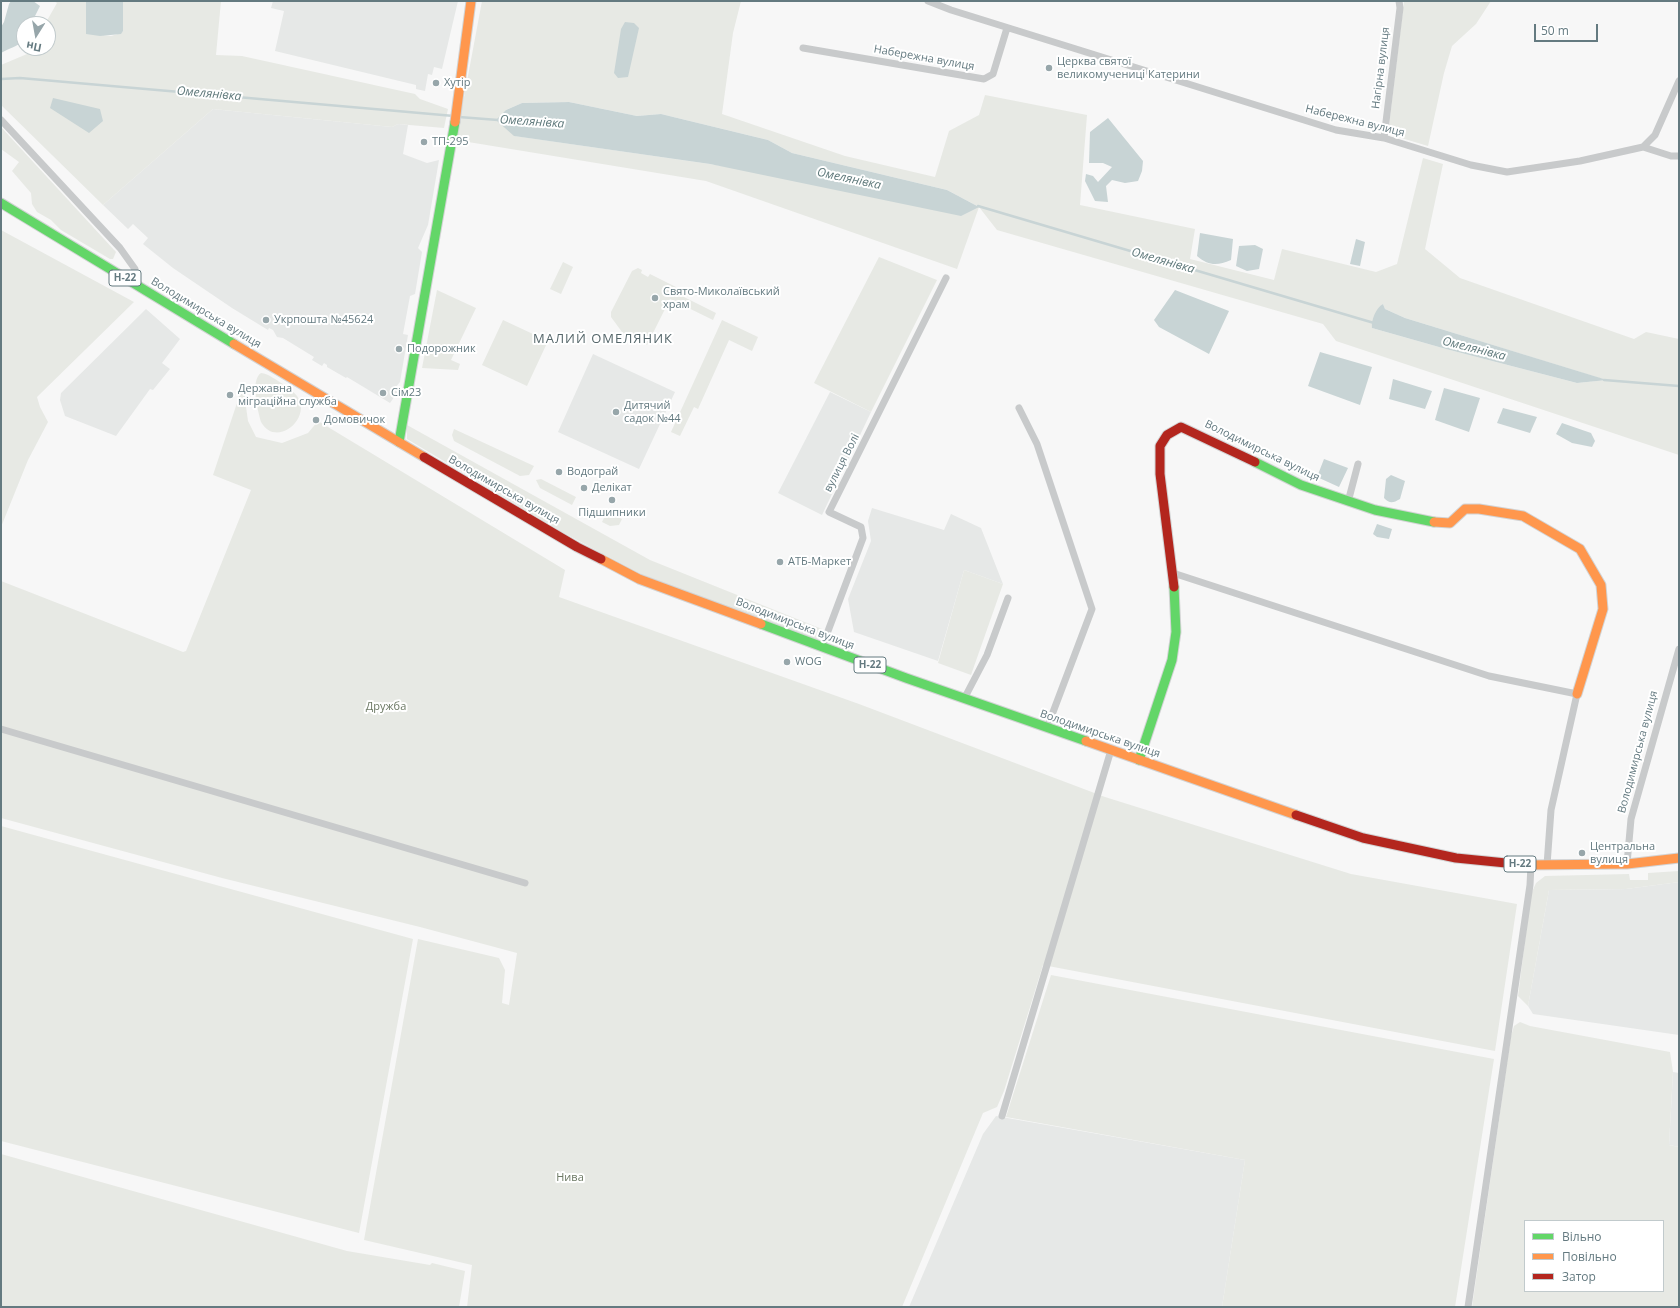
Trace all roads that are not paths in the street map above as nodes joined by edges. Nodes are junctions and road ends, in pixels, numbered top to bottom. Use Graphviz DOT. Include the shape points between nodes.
graph roads {
  1 [pos="471,1"];
  2 [pos="928,1"];
  3 [pos="1399,1"];
  4 [pos="1007,28"];
  5 [pos="803,48"];
  6 [pos="1679,81"];
  7 [pos="1,120"];
  8 [pos="1384,138"];
  9 [pos="1643,148"];
  10 [pos="1679,156"];
  11 [pos="1,203"];
  12 [pos="946,278"];
  13 [pos="130,281"];
  14 [pos="1019,408"];
  15 [pos="399,442"];
  16 [pos="1358,464"];
  17 [pos="1348,502"];
  18 [pos="1173,572"];
  19 [pos="1008,598"];
  20 [pos="822,647"];
  21 [pos="1679,648"];
  22 [pos="1577,694"];
  23 [pos="964,699"];
  24 [pos="1047,728"];
  25 [pos="1,729"];
  26 [pos="1111,750"];
  27 [pos="1138,760"];
  28 [pos="1679,858"];
  29 [pos="1627,864"];
  30 [pos="1531,865"];
  31 [pos="1547,865"];
  32 [pos="525,882"];
  33 [pos="1002,1116"];
  34 [pos="1468,1307"];
  1 -- 15 [label="main road" via="456,114"];
  2 -- 4 [label="street, Набережна вулиця"];
  3 -- 8 [label="street, Нагірна вулиця"];
  4 -- 5 [label="street, Набережна вулиця" via="993,74 984,79"];
  4 -- 8 [label="street, Набережна вулиця" via="1336,130"];
  6 -- 9 [label="street" via="1655,135"];
  7 -- 13 [label="street" via="120,248 135,269"];
  8 -- 9 [label="street, Набережна вулиця" via="1471,165 1507,172"];
  9 -- 10 [label="street, Набережна вулиця"];
  11 -- 13 [label="main road, Володимирська вулиця / Н-22"];
  12 -- 20 [label="street, вулиця Волі" via="830,512 861,527 864,538"];
  13 -- 15 [label="main road, Володимирська вулиця / Н-22"];
  14 -- 24 [label="street" via="1037,444 1092,609"];
  15 -- 20 [label="main road, Володимирська вулиця / Н-22" via="576,547 639,579"];
  16 -- 17 [label="street"];
  17 -- 18 [label="main road, Володимирська вулиця" via="1301,486 1182,427 1167,436 1160,446 1160,474"];
  17 -- 22 [label="main road, Володимирська вулиця" via="1437,523 1450,523 1465,509 1523,516 1580,549 1601,585 1603,597 1602,609"];
  18 -- 22 [label="street" via="1489,676"];
  18 -- 27 [label="main road, Володимирська вулиця" via="1176,626 1172,660"];
  19 -- 23 [label="street" via="987,655"];
  20 -- 23 [label="main road, Володимирська вулиця / Н-22"];
  21 -- 29 [label="street, Володимирська вулиця" via="1631,819"];
  22 -- 31 [label="street, Володимирська вулиця" via="1550,810"];
  23 -- 24 [label="main road, Володимирська вулиця / Н-22"];
  24 -- 26 [label="main road, Володимирська вулиця / Н-22"];
  25 -- 32 [label="street"];
  26 -- 27 [label="main road, Володимирська вулиця / Н-22"];
  26 -- 33 [label="street"];
  27 -- 30 [label="main road, Володимирська вулиця / Н-22" via="1363,838 1456,858"];
  28 -- 29 [label="main road, Н-22"];
  29 -- 31 [label="main road, Н-22"];
  30 -- 31 [label="main road, Н-22"];
  30 -- 34 [label="street"];
}
